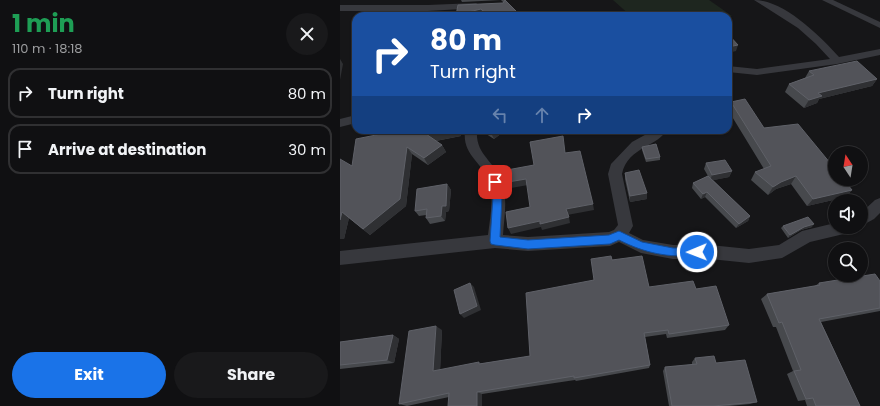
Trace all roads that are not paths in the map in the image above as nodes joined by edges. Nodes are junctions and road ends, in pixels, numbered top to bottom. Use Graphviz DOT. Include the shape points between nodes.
graph roads {
  1 [pos="758,0"];
  2 [pos="826,0"];
  3 [pos="486,6"];
  4 [pos="340,8"];
  5 [pos="880,25"];
  6 [pos="880,52"];
  7 [pos="837,61"];
  8 [pos="732,69"];
  9 [pos="352,120"];
  10 [pos="340,123"];
  11 [pos="471,134"];
  12 [pos="657,134"];
  13 [pos="880,204"];
  14 [pos="868,216"];
  15 [pos="828,231"];
  16 [pos="619,235"];
  17 [pos="495,241"];
  18 [pos="340,258"];
  1 -- 7 [label="street" via="778,9 800,24 820,41"];
  2 -- 5 [label="street"];
  3 -- 4 [label="street"];
  6 -- 7 [label="street"];
  7 -- 8 [label="street" via="757,72"];
  9 -- 10 [label="street"];
  11 -- 17 [label="street" via="471,147 486,165 495,182 498,196"];
  12 -- 16 [label="street" via="636,145 617,164 615,174 626,226"];
  13 -- 14 [label="street"];
  15 -- 16 [label="street" via="807,236 782,251 749,256 673,252 641,246"];
  16 -- 17 [label="street" via="610,240 528,244"];
  17 -- 18 [label="street"];
}
